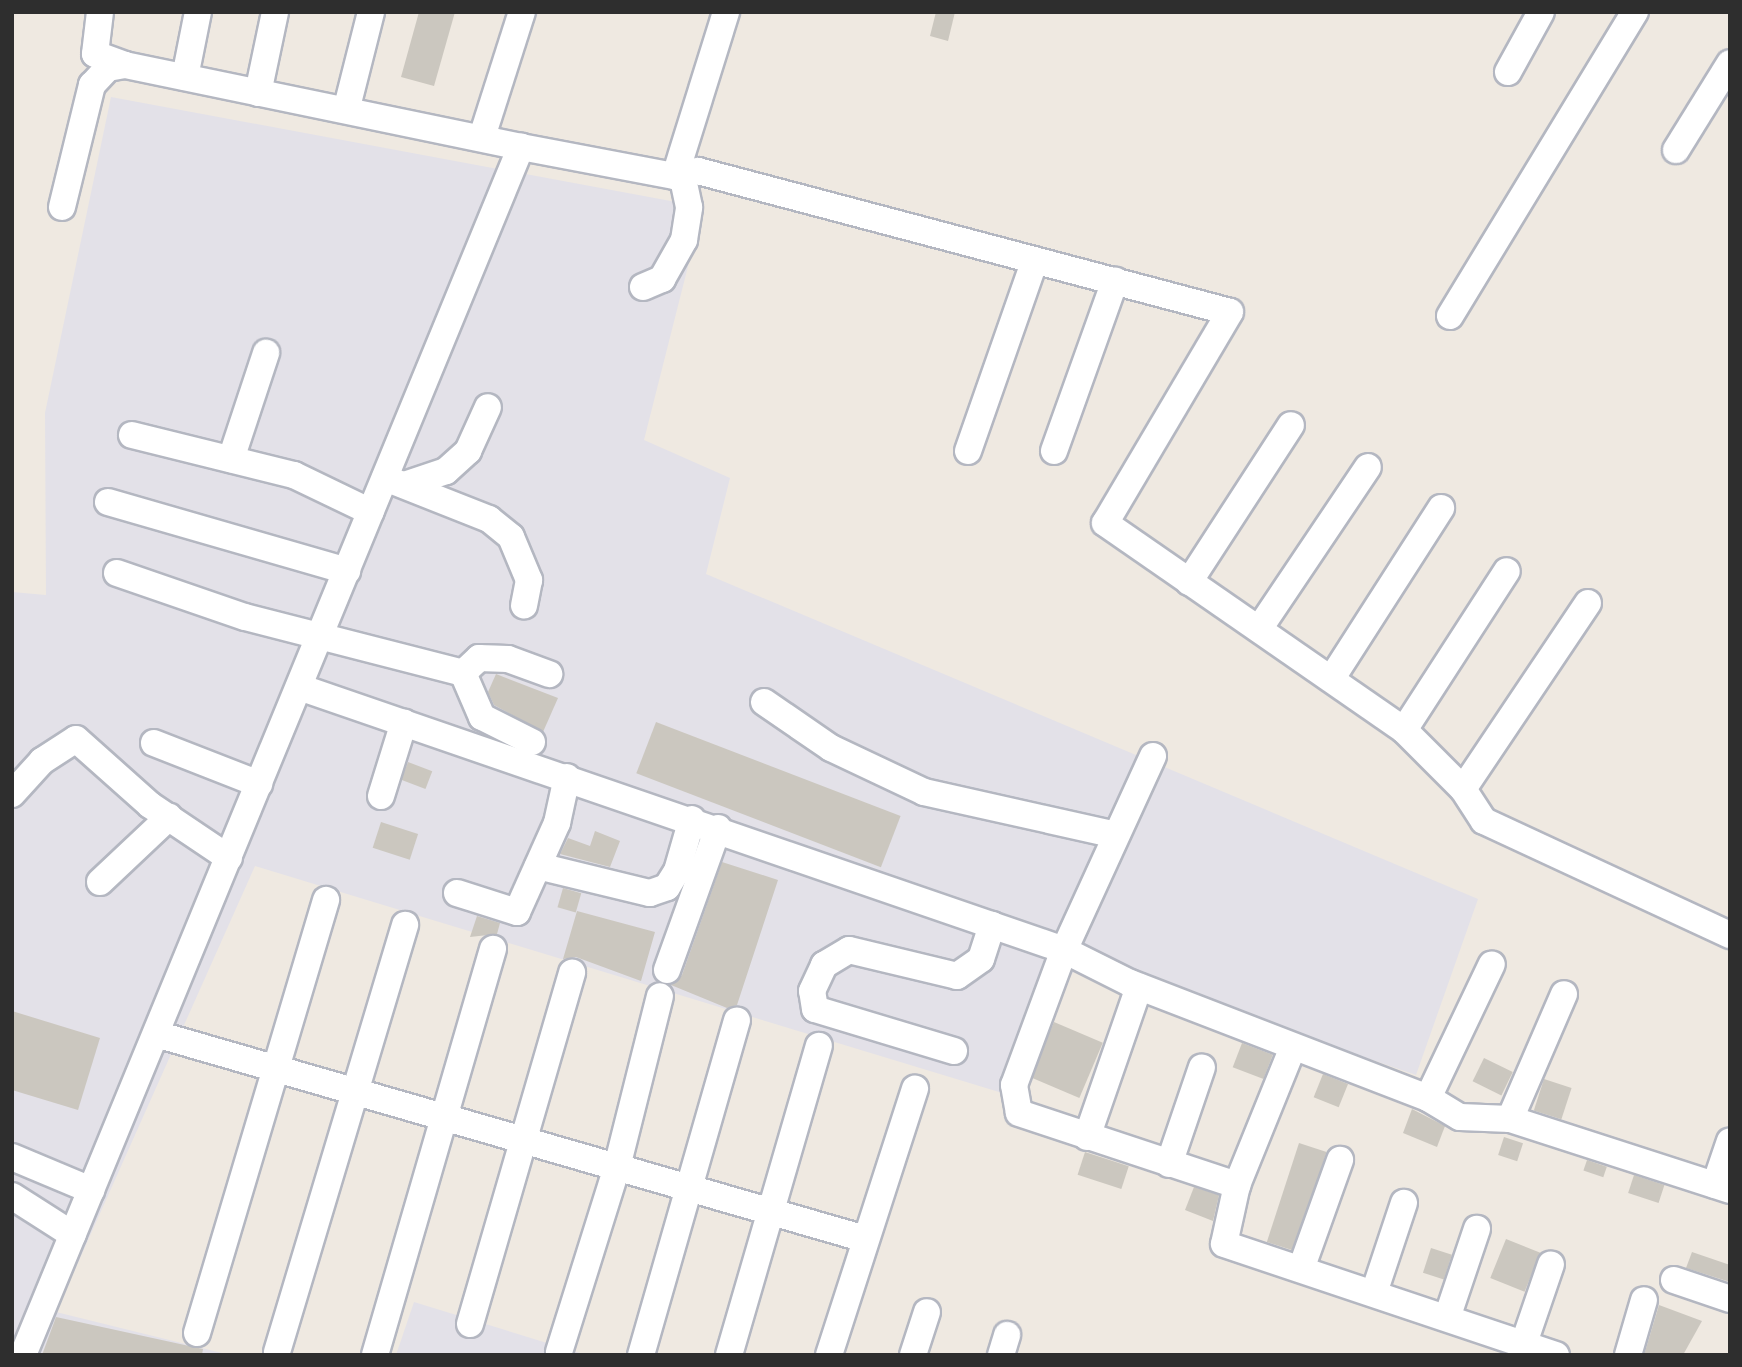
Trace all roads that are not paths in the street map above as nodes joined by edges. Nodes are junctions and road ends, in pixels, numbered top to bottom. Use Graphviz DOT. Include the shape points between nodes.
graph roads {
  1 [pos="100,12"];
  2 [pos="198,12"];
  3 [pos="275,12"];
  4 [pos="371,12"];
  5 [pos="522,12"];
  6 [pos="726,12"];
  7 [pos="1541,12"];
  8 [pos="1635,12"];
  9 [pos="1730,63"];
  10 [pos="125,65"];
  11 [pos="1508,72"];
  12 [pos="185,77"];
  13 [pos="258,93"];
  14 [pos="347,107"];
  15 [pos="482,137"];
  16 [pos="521,147"];
  17 [pos="1676,150"];
  18 [pos="679,175"];
  19 [pos="62,206"];
  20 [pos="1035,260"];
  21 [pos="1115,281"];
  22 [pos="643,287"];
  23 [pos="1450,317"];
  24 [pos="266,353"];
  25 [pos="488,407"];
  26 [pos="1291,425"];
  27 [pos="132,435"];
  28 [pos="968,452"];
  29 [pos="1054,452"];
  30 [pos="230,459"];
  31 [pos="1368,467"];
  32 [pos="395,481"];
  33 [pos="108,502"];
  34 [pos="1441,508"];
  35 [pos="371,512"];
  36 [pos="347,571"];
  37 [pos="1507,571"];
  38 [pos="117,573"];
  39 [pos="1189,582"];
  40 [pos="1588,603"];
  41 [pos="524,606"];
  42 [pos="1259,629"];
  43 [pos="321,634"];
  44 [pos="463,673"];
  45 [pos="549,674"];
  46 [pos="1332,678"];
  47 [pos="299,687"];
  48 [pos="764,702"];
  49 [pos="404,722"];
  50 [pos="1404,730"];
  51 [pos="532,741"];
  52 [pos="154,743"];
  53 [pos="1153,756"];
  54 [pos="567,777"];
  55 [pos="259,784"];
  56 [pos="1462,789"];
  57 [pos="12,794"];
  58 [pos="381,796"];
  59 [pos="169,817"];
  60 [pos="692,819"];
  61 [pos="718,828"];
  62 [pos="1116,835"];
  63 [pos="229,858"];
  64 [pos="538,866"];
  65 [pos="100,882"];
  66 [pos="457,893"];
  67 [pos="326,900"];
  68 [pos="405,925"];
  69 [pos="992,925"];
  70 [pos="1730,935"];
  71 [pos="493,949"];
  72 [pos="1064,950"];
  73 [pos="1492,964"];
  74 [pos="667,970"];
  75 [pos="572,972"];
  76 [pos="1139,987"];
  77 [pos="1563,994"];
  78 [pos="660,996"];
  79 [pos="737,1020"];
  80 [pos="156,1034"];
  81 [pos="819,1046"];
  82 [pos="1293,1046"];
  83 [pos="954,1051"];
  84 [pos="1202,1067"];
  85 [pos="276,1068"];
  86 [pos="915,1088"];
  87 [pos="351,1090"];
  88 [pos="1427,1098"];
  89 [pos="442,1116"];
  90 [pos="1510,1118"];
  91 [pos="1087,1137"];
  92 [pos="521,1139"];
  93 [pos="1730,1141"];
  94 [pos="12,1157"];
  95 [pos="1339,1160"];
  96 [pos="1169,1164"];
  97 [pos="617,1167"];
  98 [pos="1237,1185"];
  99 [pos="1722,1187"];
  100 [pos="690,1188"];
  101 [pos="92,1190"];
  102 [pos="12,1196"];
  103 [pos="1404,1203"];
  104 [pos="771,1212"];
  105 [pos="1477,1229"];
  106 [pos="73,1235"];
  107 [pos="862,1238"];
  108 [pos="1551,1264"];
  109 [pos="1301,1269"];
  110 [pos="1674,1280"];
  111 [pos="1374,1293"];
  112 [pos="1730,1299"];
  113 [pos="1644,1300"];
  114 [pos="927,1312"];
  115 [pos="1448,1315"];
  116 [pos="470,1324"];
  117 [pos="197,1334"];
  118 [pos="22,1341"];
  119 [pos="1524,1343"];
  120 [pos="277,1352"];
  121 [pos="559,1352"];
  122 [pos="375,1355"];
  123 [pos="641,1355"];
  124 [pos="729,1355"];
  125 [pos="829,1355"];
  126 [pos="913,1355"];
  127 [pos="1556,1355"];
  128 [pos="1628,1355"];
  1 -- 10 [label="street" via="95,54"];
  2 -- 12 [label="street"];
  3 -- 13 [label="street"];
  4 -- 14 [label="street"];
  5 -- 15 [label="street"];
  6 -- 18 [label="street"];
  7 -- 11 [label="street"];
  8 -- 23 [label="street"];
  9 -- 17 [label="street"];
  10 -- 12 [label="street"];
  10 -- 19 [label="street" via="108,68 92,85"];
  12 -- 13 [label="street"];
  13 -- 14 [label="street"];
  14 -- 15 [label="street"];
  15 -- 16 [label="street"];
  16 -- 18 [label="street"];
  16 -- 32 [label="street"];
  18 -- 20 [label="street" via="698,172"];
  18 -- 22 [label="street" via="689,207 684,240 662,278"];
  20 -- 21 [label="street"];
  20 -- 28 [label="street"];
  21 -- 29 [label="street"];
  21 -- 39 [label="street" via="1230,312 1105,523"];
  24 -- 30 [label="street"];
  25 -- 32 [label="street" via="468,451 446,471"];
  26 -- 39 [label="street"];
  27 -- 30 [label="street"];
  30 -- 35 [label="street" via="294,475"];
  31 -- 42 [label="street"];
  32 -- 35 [label="street"];
  32 -- 41 [label="street" via="489,519 511,537 529,580"];
  33 -- 36 [label="street"];
  34 -- 46 [label="street"];
  35 -- 36 [label="street"];
  36 -- 43 [label="street"];
  37 -- 50 [label="street"];
  38 -- 43 [label="street" via="246,617"];
  39 -- 42 [label="street"];
  40 -- 56 [label="street"];
  42 -- 46 [label="street"];
  43 -- 44 [label="street"];
  43 -- 47 [label="street"];
  44 -- 45 [label="street" via="479,658 508,659"];
  44 -- 51 [label="street" via="482,717"];
  46 -- 50 [label="street"];
  47 -- 49 [label="street"];
  47 -- 55 [label="street"];
  48 -- 62 [label="street" via="831,748 924,792"];
  49 -- 54 [label="street"];
  49 -- 58 [label="street"];
  50 -- 56 [label="street"];
  52 -- 55 [label="street"];
  53 -- 62 [label="street"];
  54 -- 60 [label="street"];
  54 -- 64 [label="street"];
  55 -- 63 [label="street"];
  56 -- 70 [label="street" via="1484,821"];
  57 -- 59 [label="street" via="42,761 76,739"];
  59 -- 63 [label="street"];
  59 -- 65 [label="street"];
  60 -- 61 [label="street"];
  60 -- 64 [label="street" via="677,871 667,887 650,893"];
  61 -- 69 [label="street"];
  61 -- 74 [label="street"];
  62 -- 72 [label="street"];
  63 -- 80 [label="street"];
  64 -- 66 [label="street" via="517,912"];
  67 -- 85 [label="street"];
  68 -- 87 [label="street"];
  69 -- 72 [label="street"];
  69 -- 83 [label="street" via="981,959 965,973 849,950 824,965 812,991 815,1009"];
  71 -- 89 [label="street"];
  72 -- 76 [label="street"];
  72 -- 91 [label="street" via="1013,1094 1024,1117"];
  73 -- 88 [label="street"];
  75 -- 92 [label="street"];
  76 -- 82 [label="street"];
  76 -- 91 [label="street"];
  77 -- 90 [label="street"];
  78 -- 97 [label="street"];
  79 -- 100 [label="street"];
  80 -- 85 [label="street"];
  80 -- 101 [label="street"];
  81 -- 104 [label="street"];
  82 -- 88 [label="street"];
  82 -- 98 [label="street"];
  84 -- 96 [label="street"];
  85 -- 87 [label="street"];
  85 -- 117 [label="street"];
  86 -- 107 [label="street"];
  87 -- 89 [label="street"];
  87 -- 120 [label="street"];
  88 -- 90 [label="street" via="1460,1117"];
  89 -- 92 [label="street"];
  89 -- 122 [label="street"];
  90 -- 99 [label="street"];
  91 -- 96 [label="street"];
  92 -- 97 [label="street"];
  92 -- 116 [label="street"];
  93 -- 99 [label="street"];
  94 -- 101 [label="street"];
  95 -- 109 [label="street"];
  96 -- 98 [label="street"];
  97 -- 100 [label="street"];
  97 -- 121 [label="street"];
  98 -- 109 [label="street" via="1220,1241"];
  100 -- 104 [label="street"];
  100 -- 123 [label="street"];
  101 -- 106 [label="street"];
  102 -- 106 [label="street"];
  103 -- 111 [label="street"];
  104 -- 107 [label="street"];
  104 -- 124 [label="street"];
  105 -- 115 [label="street"];
  106 -- 118 [label="street"];
  107 -- 125 [label="street"];
  108 -- 119 [label="street"];
  109 -- 111 [label="street"];
  110 -- 112 [label="street"];
  111 -- 115 [label="street"];
  113 -- 128 [label="street"];
  114 -- 126 [label="street"];
  115 -- 119 [label="street"];
  119 -- 127 [label="street"];
}
